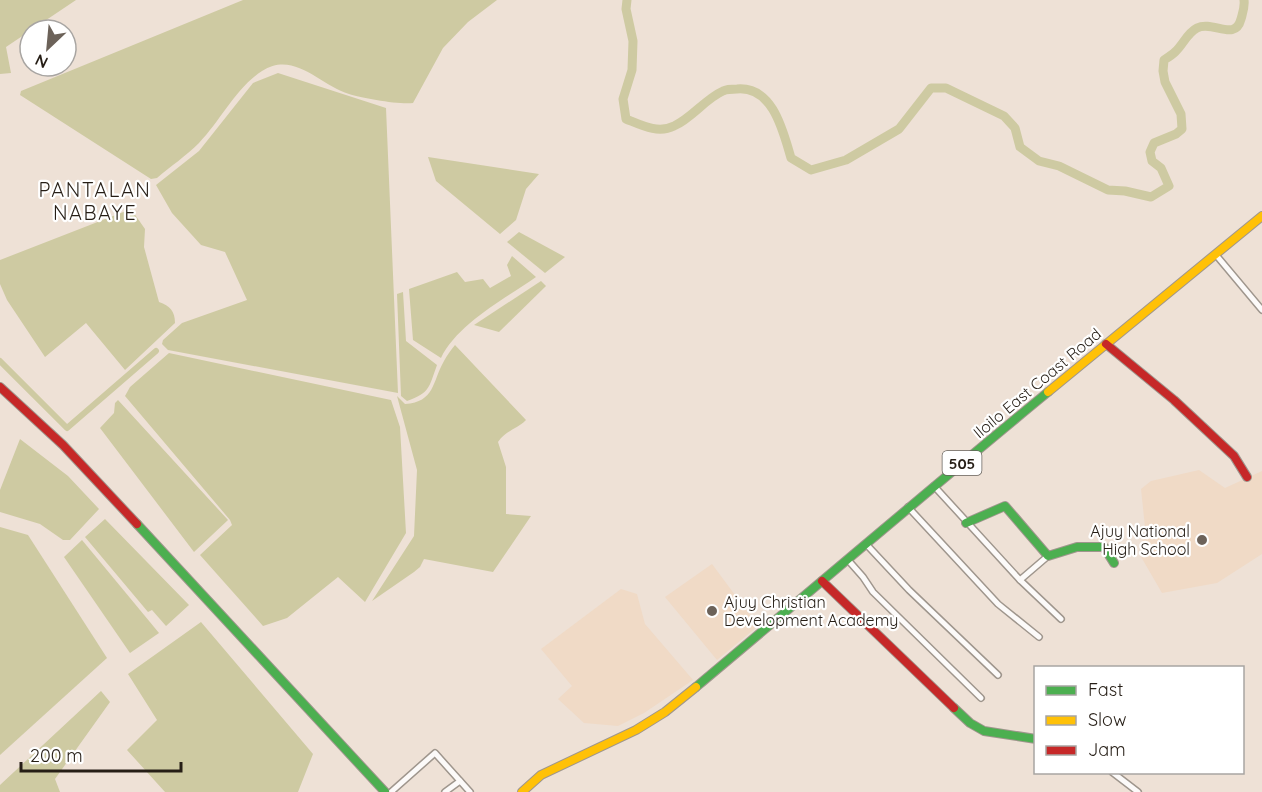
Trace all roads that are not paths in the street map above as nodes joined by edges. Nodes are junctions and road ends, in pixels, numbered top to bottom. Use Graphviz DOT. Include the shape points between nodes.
graph roads {
  1 [pos="1262,216"];
  2 [pos="1216,255"];
  3 [pos="1262,310"];
  4 [pos="1106,344"];
  5 [pos="0,387"];
  6 [pos="1247,477"];
  7 [pos="934,486"];
  8 [pos="908,507"];
  9 [pos="966,523"];
  10 [pos="866,544"];
  11 [pos="1048,556"];
  12 [pos="848,560"];
  13 [pos="1114,563"];
  14 [pos="1020,580"];
  15 [pos="822,581"];
  16 [pos="1061,619"];
  17 [pos="1039,637"];
  18 [pos="998,675"];
  19 [pos="981,698"];
  20 [pos="1034,739"];
  21 [pos="1115,774"];
  22 [pos="460,781"];
  23 [pos="385,792"];
  24 [pos="391,792"];
  25 [pos="445,792"];
  26 [pos="470,792"];
  27 [pos="522,792"];
  28 [pos="1138,792"];
  1 -- 2 [label="street, Iloilo East Coast Road / 505"];
  2 -- 3 [label="street"];
  2 -- 4 [label="street, Iloilo East Coast Road / 505"];
  4 -- 6 [label="street" via="1234,456"];
  4 -- 7 [label="street, Iloilo East Coast Road / 505"];
  5 -- 23 [label="street" via="63,445"];
  7 -- 8 [label="street, Iloilo East Coast Road / 505"];
  7 -- 9 [label="street"];
  8 -- 10 [label="street, Iloilo East Coast Road / 505"];
  8 -- 17 [label="street" via="998,604"];
  9 -- 11 [label="street" via="1005,506"];
  9 -- 14 [label="street"];
  10 -- 12 [label="street, Iloilo East Coast Road / 505"];
  10 -- 18 [label="street"];
  11 -- 13 [label="street" via="1077,547 1104,547"];
  11 -- 14 [label="street"];
  12 -- 15 [label="street, Iloilo East Coast Road / 505"];
  12 -- 19 [label="street" via="873,592"];
  14 -- 16 [label="street"];
  15 -- 20 [label="street" via="970,723 984,731"];
  15 -- 27 [label="street, Iloilo East Coast Road / 505" via="665,712 541,776"];
  21 -- 28 [label="street"];
  22 -- 24 [label="street" via="435,753"];
  22 -- 25 [label="street"];
  22 -- 26 [label="street"];
}
